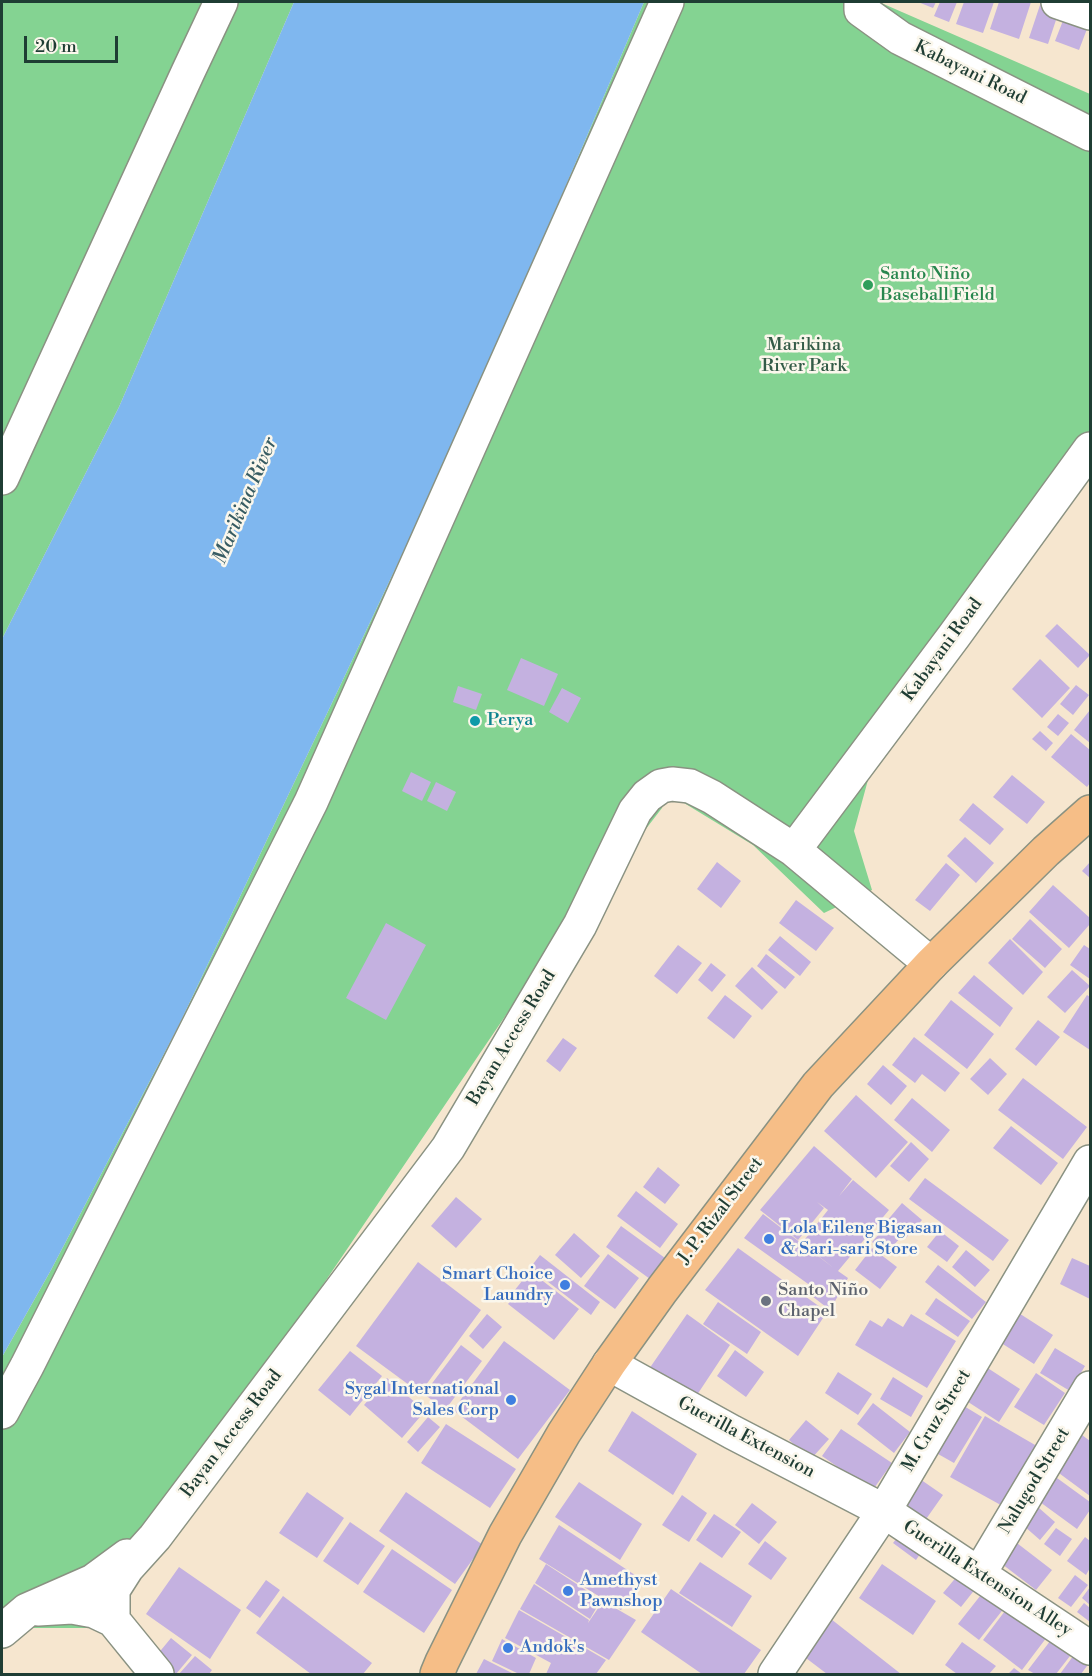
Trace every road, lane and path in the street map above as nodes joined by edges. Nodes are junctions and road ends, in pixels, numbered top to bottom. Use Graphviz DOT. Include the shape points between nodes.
graph roads {
  1 [pos="221,2"];
  2 [pos="667,2"];
  3 [pos="861,2"];
  4 [pos="1058,2"];
  5 [pos="1090,13"];
  6 [pos="1090,134"];
  7 [pos="1090,449"];
  8 [pos="2,478"];
  9 [pos="1090,812"];
  10 [pos="794,850"];
  11 [pos="932,964"];
  12 [pos="1090,1162"];
  13 [pos="609,1364"];
  14 [pos="1090,1388"];
  15 [pos="2,1412"];
  16 [pos="884,1511"];
  17 [pos="148,1545"];
  18 [pos="979,1574"];
  19 [pos="14,1603"];
  20 [pos="113,1620"];
  21 [pos="2,1631"];
  22 [pos="1090,1648"];
  23 [pos="157,1674"];
  24 [pos="437,1674"];
  25 [pos="775,1674"];
  1 -- 8 [label="street"];
  2 -- 15 [label="street" via="311,802"];
  3 -- 6 [label="street, Kabayani Road" via="861,10 900,38"];
  4 -- 5 [label="street"];
  7 -- 10 [label="street, Kabayani Road"];
  9 -- 11 [label="main road, J. P. Rizal Street"];
  10 -- 11 [label="street, Bayan Access Road"];
  10 -- 17 [label="street, Bayan Access Road" via="690,786 661,786 648,796 635,811 580,925 448,1148"];
  11 -- 13 [label="main road, J. P. Rizal Street" via="818,1085"];
  12 -- 16 [label="street, M. Cruz Street"];
  13 -- 16 [label="street, Guerilla Extension"];
  13 -- 24 [label="main road, J. P. Rizal Street" via="505,1535"];
  14 -- 18 [label="street, Nalugod Street"];
  16 -- 18 [label="street, Guerilla Extension Alley"];
  16 -- 25 [label="street, M. Cruz Street"];
  17 -- 19 [label="street, Bayan Access Road" via="124,1557 93,1581"];
  17 -- 20 [label="street, Bayan Access Road" via="113,1590"];
  18 -- 22 [label="street, Guerilla Extension Alley"];
  19 -- 20 [label="street" via="94,1611"];
  19 -- 21 [label="street, Bayan Access Road"];
  20 -- 23 [label="street"];
}
